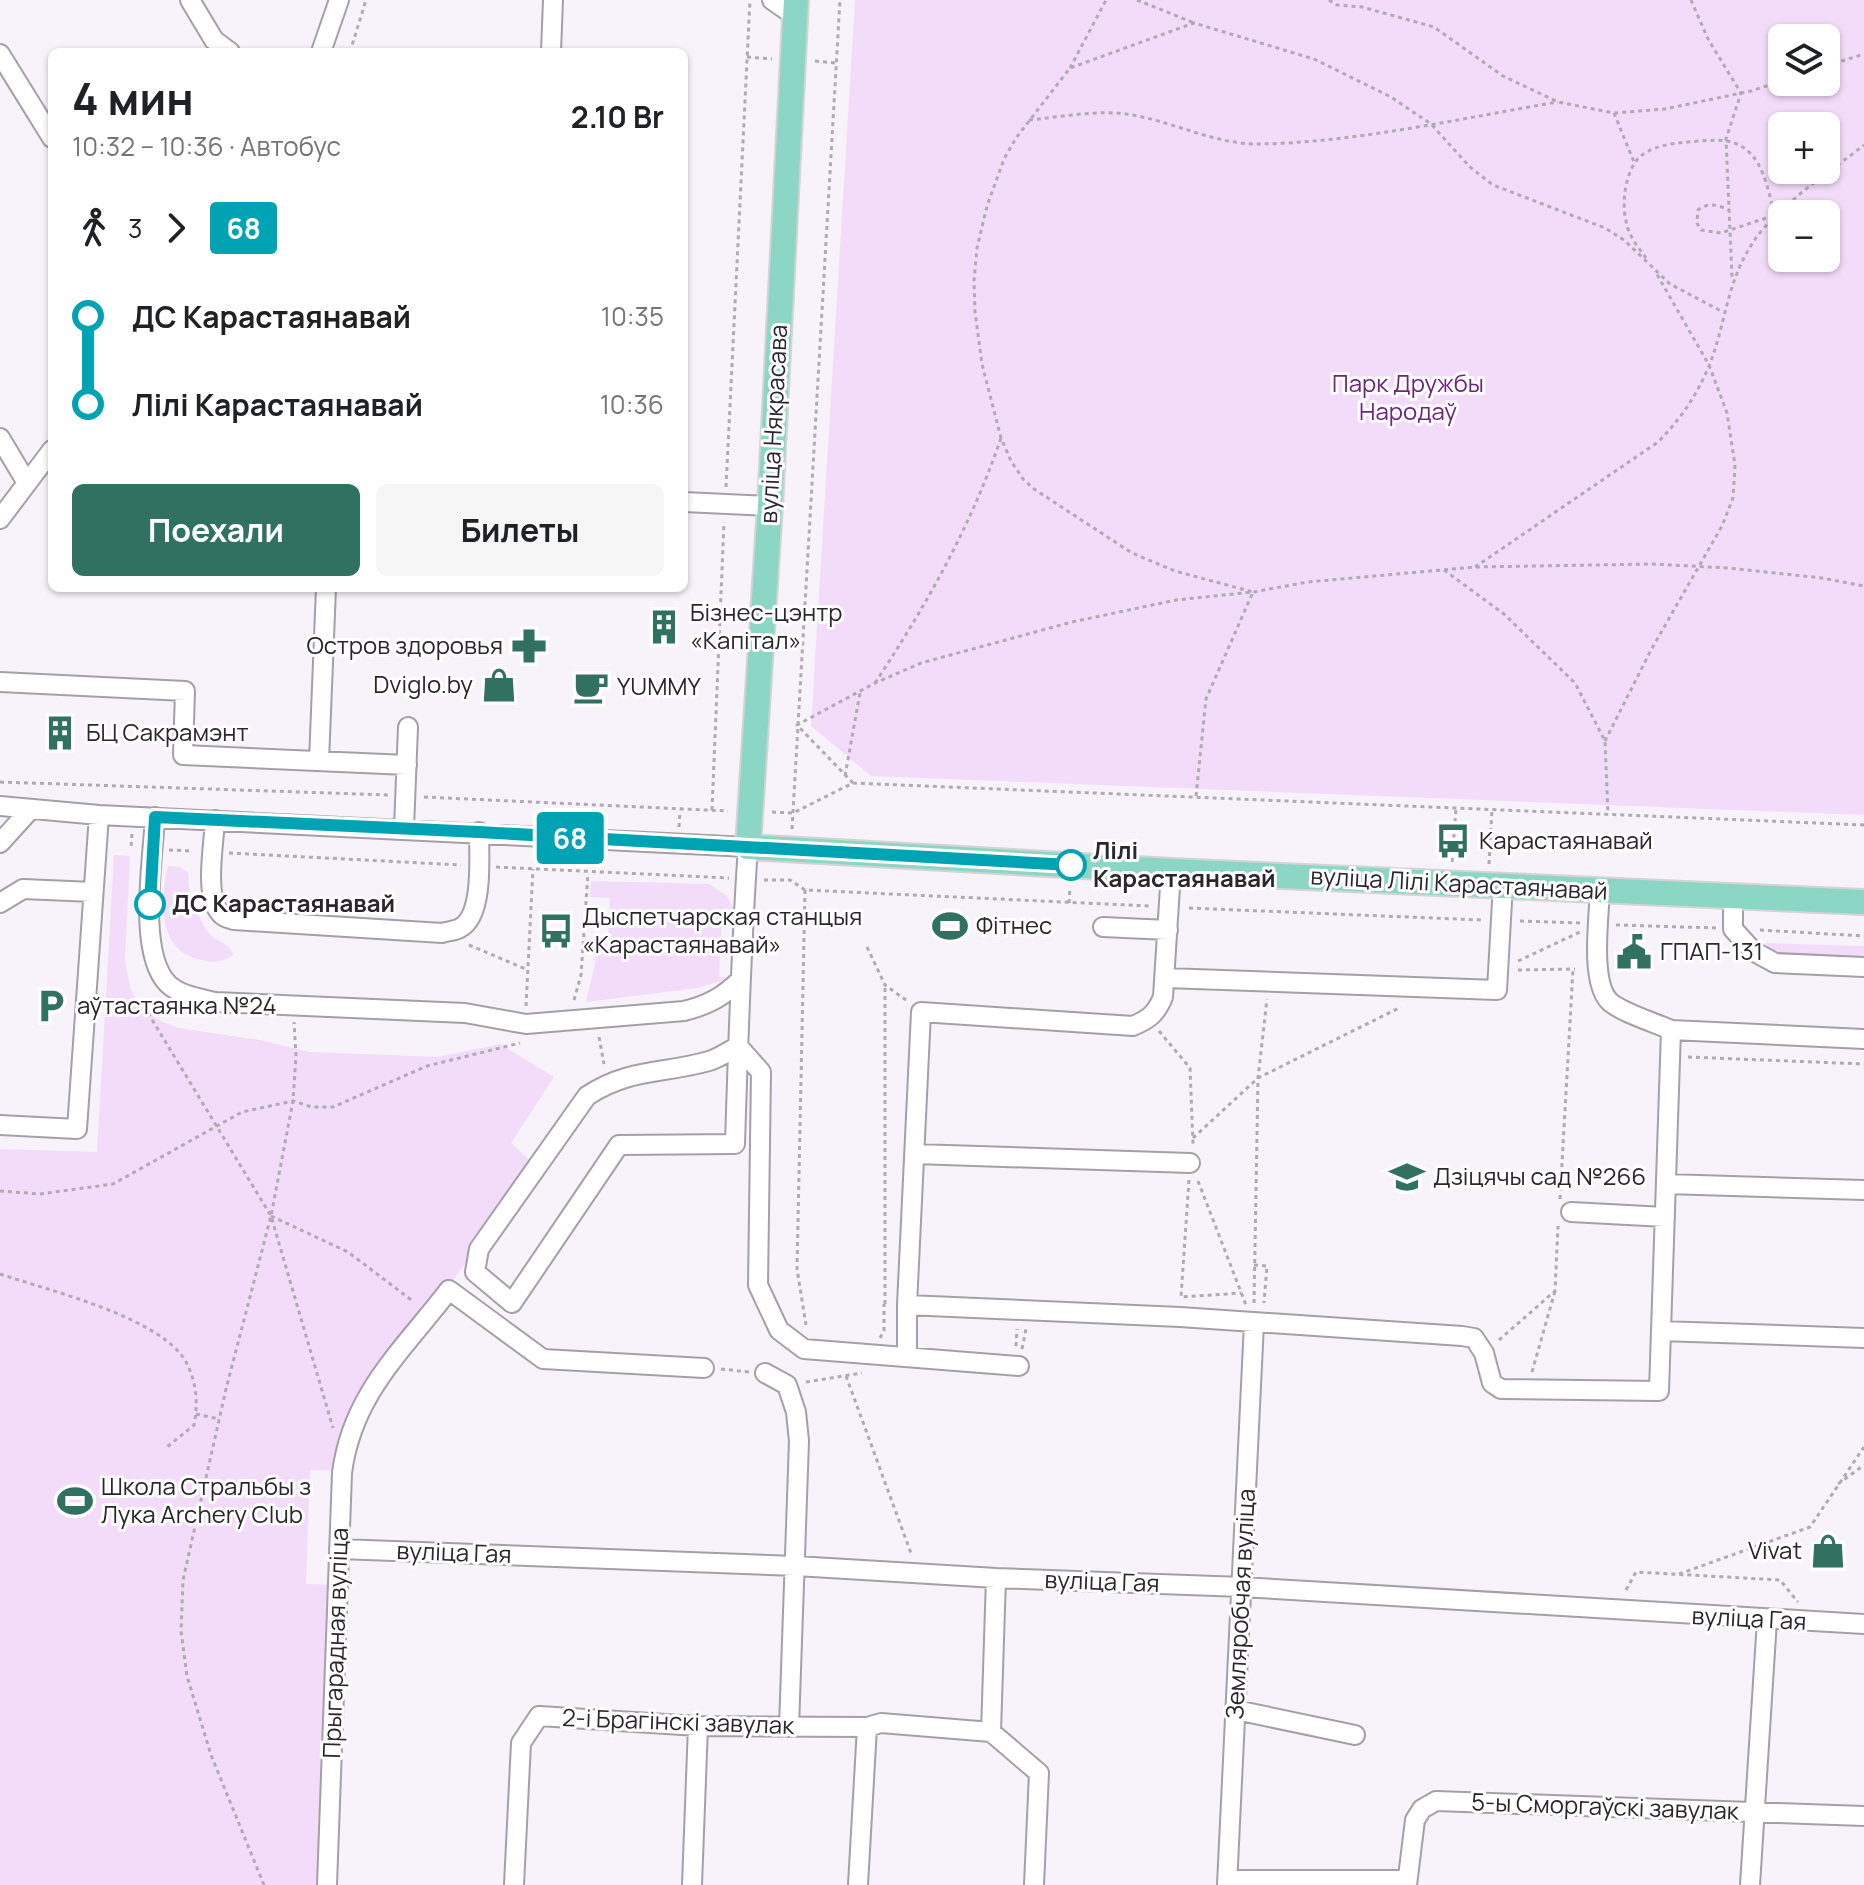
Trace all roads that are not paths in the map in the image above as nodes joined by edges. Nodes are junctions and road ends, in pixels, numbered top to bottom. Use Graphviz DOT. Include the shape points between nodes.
graph roads {
  1 [pos="190,0"];
  2 [pos="339,0"];
  3 [pos="553,0"];
  4 [pos="772,0"];
  5 [pos="796,8"];
  6 [pos="225,48"];
  7 [pos="322,48"];
  8 [pos="551,48"];
  9 [pos="0,54"];
  10 [pos="48,132"];
  11 [pos="0,438"];
  12 [pos="48,455"];
  13 [pos="27,483"];
  14 [pos="688,502"];
  15 [pos="770,506"];
  16 [pos="0,519"];
  17 [pos="326,592"];
  18 [pos="0,682"];
  19 [pos="408,727"];
  20 [pos="319,761"];
  21 [pos="407,765"];
  22 [pos="0,806"];
  23 [pos="30,810"];
  24 [pos="99,815"];
  25 [pos="155,817"];
  26 [pos="215,820"];
  27 [pos="404,828"];
  28 [pos="479,832"];
  29 [pos="0,843"];
  30 [pos="748,847"];
  31 [pos="1171,871"];
  32 [pos="1495,884"];
  33 [pos="1600,890"];
  34 [pos="93,892"];
  35 [pos="1733,897"];
  36 [pos="1864,902"];
  37 [pos="0,903"];
  38 [pos="1103,927"];
  39 [pos="1168,930"];
  40 [pos="1864,967"];
  41 [pos="1166,978"];
  42 [pos="740,980"];
  43 [pos="1671,1030"];
  44 [pos="1864,1039"];
  45 [pos="738,1046"];
  46 [pos="0,1125"];
  47 [pos="915,1154"];
  48 [pos="1190,1163"];
  49 [pos="1666,1184"];
  50 [pos="1864,1190"];
  51 [pos="1565,1212"];
  52 [pos="1665,1217"];
  53 [pos="907,1305"];
  54 [pos="1258,1323"];
  55 [pos="1661,1331"];
  56 [pos="1864,1338"];
  57 [pos="907,1357"];
  58 [pos="1019,1366"];
  59 [pos="704,1368"];
  60 [pos="765,1373"];
  61 [pos="339,1549"];
  62 [pos="796,1566"];
  63 [pos="996,1578"];
  64 [pos="1242,1587"];
  65 [pos="1767,1620"];
  66 [pos="1864,1624"];
  67 [pos="1236,1710"];
  68 [pos="698,1726"];
  69 [pos="789,1727"];
  70 [pos="867,1727"];
  71 [pos="991,1732"];
  72 [pos="1355,1735"];
  73 [pos="1755,1812"];
  74 [pos="1864,1816"];
  75 [pos="1228,1882"];
  76 [pos="1406,1882"];
  77 [pos="327,1885"];
  78 [pos="514,1885"];
  79 [pos="692,1885"];
  80 [pos="858,1885"];
  81 [pos="1034,1885"];
  82 [pos="1750,1885"];
  1 -- 6 [label="street"];
  2 -- 7 [label="street"];
  3 -- 8 [label="street"];
  4 -- 5 [label="street"];
  5 -- 15 [label="main road, вуліца Някрасава"];
  9 -- 10 [label="street"];
  11 -- 13 [label="street"];
  12 -- 13 [label="street"];
  13 -- 16 [label="street"];
  14 -- 15 [label="street"];
  15 -- 30 [label="main road, вуліца Някрасава"];
  17 -- 20 [label="street"];
  18 -- 20 [label="street" via="185,691 183,755"];
  19 -- 21 [label="street"];
  20 -- 21 [label="street"];
  21 -- 27 [label="street"];
  22 -- 23 [label="street, вуліца Лілі Карастаянавай"];
  23 -- 24 [label="street, вуліца Лілі Карастаянавай"];
  23 -- 29 [label="street"];
  24 -- 25 [label="street, вуліца Лілі Карастаянавай"];
  24 -- 34 [label="street"];
  25 -- 26 [label="street, вуліца Лілі Карастаянавай"];
  25 -- 42 [label="street" via="151,942 168,984 187,996 215,1002 465,1013 526,1024 684,1011 707,1005"];
  26 -- 27 [label="street, вуліца Лілі Карастаянавай"];
  26 -- 28 [label="street" via="213,900 223,916 442,933 469,921 475,906"];
  27 -- 28 [label="street, вуліца Лілі Карастаянавай"];
  28 -- 30 [label="street, вуліца Лілі Карастаянавай"];
  30 -- 31 [label="main road, вуліца Лілі Карастаянавай"];
  30 -- 42 [label="street"];
  31 -- 32 [label="main road, вуліца Лілі Карастаянавай"];
  31 -- 39 [label="street"];
  32 -- 33 [label="main road, вуліца Лілі Карастаянавай"];
  32 -- 41 [label="street" via="1500,920 1497,990"];
  33 -- 35 [label="main road, вуліца Лілі Карастаянавай"];
  33 -- 43 [label="street" via="1602,989 1610,1002"];
  34 -- 37 [label="street" via="23,889"];
  34 -- 46 [label="street" via="77,1129"];
  35 -- 36 [label="main road, вуліца Лілі Карастаянавай"];
  35 -- 40 [label="street" via="1733,929 1753,951 1775,963"];
  38 -- 39 [label="street"];
  39 -- 41 [label="street"];
  41 -- 47 [label="street" via="1157,1013 1133,1026 921,1012"];
  42 -- 45 [label="street"];
  43 -- 44 [label="street"];
  43 -- 49 [label="street"];
  45 -- 45 [label="street" via="735,1144 619,1145 512,1303 475,1272 479,1249 587,1096 608,1082 711,1060"];
  45 -- 57 [label="street" via="761,1072 758,1285 779,1330 804,1349"];
  47 -- 48 [label="street"];
  47 -- 53 [label="street"];
  49 -- 50 [label="street"];
  49 -- 52 [label="street"];
  51 -- 52 [label="street"];
  52 -- 55 [label="street"];
  53 -- 54 [label="street"];
  53 -- 57 [label="street"];
  54 -- 55 [label="street" via="1474,1338 1492,1383 1501,1389 1659,1391"];
  54 -- 64 [label="street, Земляробчая вуліца"];
  55 -- 56 [label="street"];
  57 -- 58 [label="street"];
  59 -- 61 [label="street, Прыгарадная вуліца" via="543,1359 449,1290 388,1365 350,1430"];
  60 -- 62 [label="street" via="787,1385 796,1412"];
  61 -- 62 [label="street, вуліца Гая"];
  61 -- 77 [label="street, Прыгарадная вуліца"];
  62 -- 63 [label="street, вуліца Гая"];
  62 -- 69 [label="street"];
  63 -- 64 [label="street, вуліца Гая"];
  63 -- 71 [label="street"];
  64 -- 65 [label="street, вуліца Гая"];
  64 -- 67 [label="street, Земляробчая вуліца"];
  65 -- 66 [label="street, вуліца Гая"];
  65 -- 73 [label="street"];
  67 -- 72 [label="street"];
  67 -- 75 [label="street, Земляробчая вуліца"];
  68 -- 69 [label="street, 2-і Брагінскі завулак"];
  68 -- 78 [label="street, 2-і Брагінскі завулак" via="539,1716 521,1743"];
  68 -- 79 [label="street"];
  69 -- 70 [label="street, 2-і Брагінскі завулак"];
  70 -- 71 [label="street, 2-і Брагінскі завулак" via="881,1723"];
  70 -- 80 [label="street"];
  71 -- 81 [label="street" via="1039,1773"];
  73 -- 74 [label="street, 5-ы Сморгаўскі завулак"];
  73 -- 76 [label="street, 5-ы Сморгаўскі завулак" via="1436,1801 1415,1820"];
  73 -- 82 [label="street"];
  75 -- 76 [label="street, 5-ы Сморгаўскі завулак"];
}
